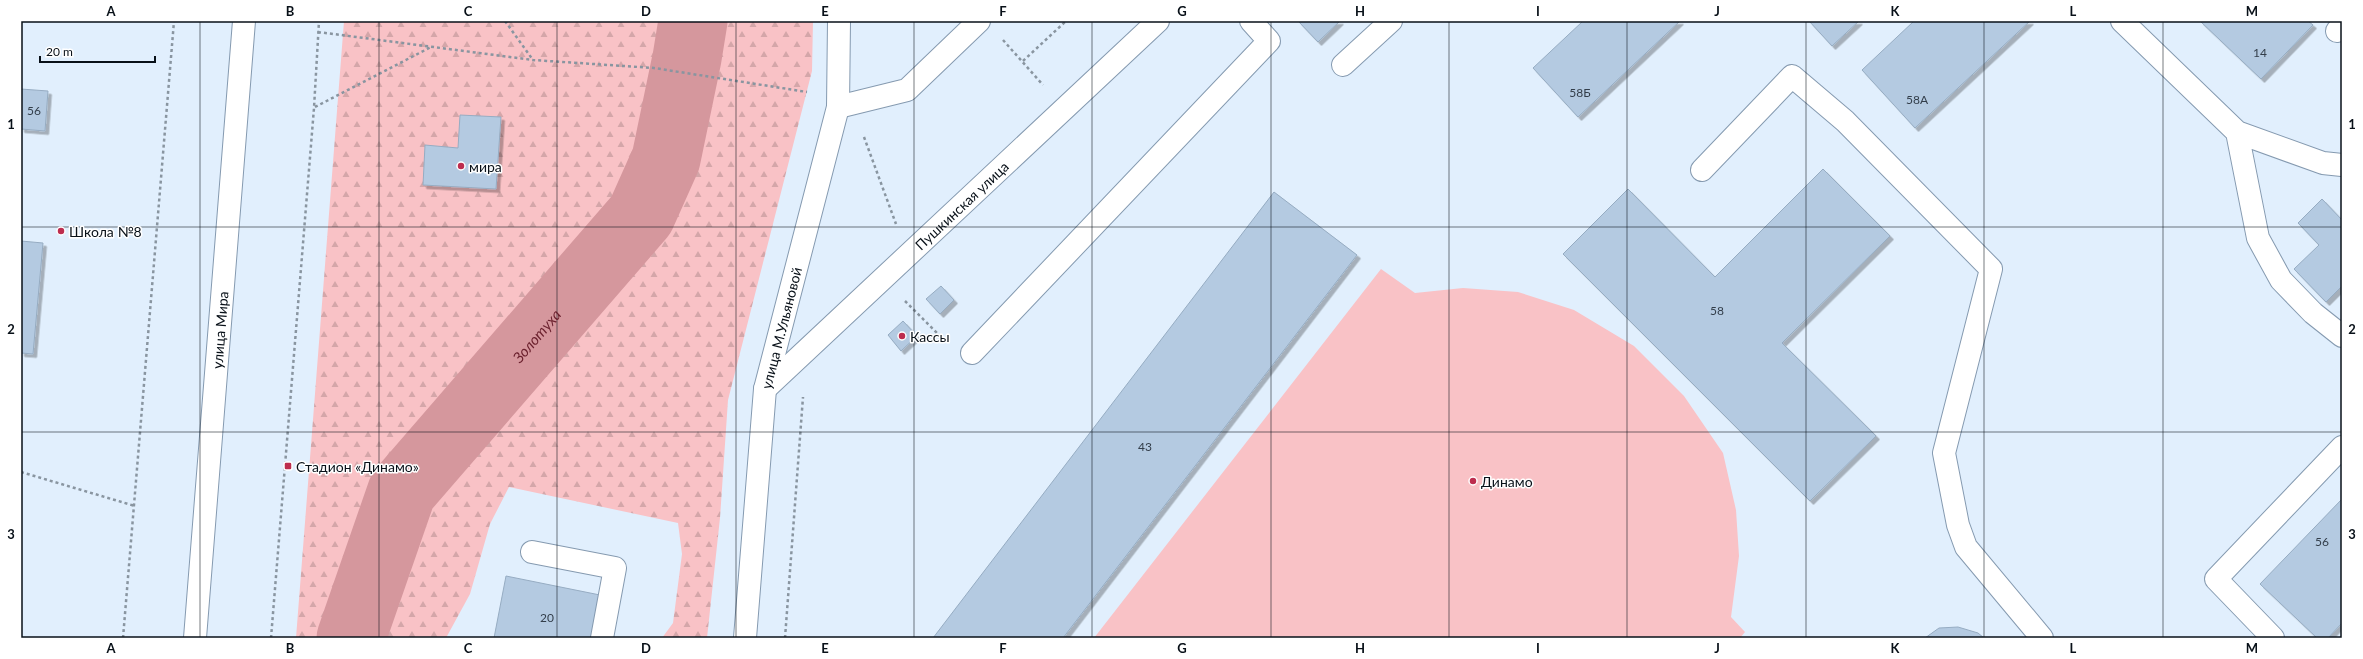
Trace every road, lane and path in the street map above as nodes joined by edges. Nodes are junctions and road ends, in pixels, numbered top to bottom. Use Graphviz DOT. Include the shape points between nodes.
graph roads {
  1 [pos="174,21"];
  2 [pos="244,21"];
  3 [pos="319,21"];
  4 [pos="505,21"];
  5 [pos="839,21"];
  6 [pos="979,21"];
  7 [pos="1066,21"];
  8 [pos="1158,21"];
  9 [pos="1251,21"];
  10 [pos="1391,21"];
  11 [pos="2122,21"];
  12 [pos="318,32"];
  13 [pos="1002,38"];
  14 [pos="431,47"];
  15 [pos="533,60"];
  16 [pos="1023,62"];
  17 [pos="1343,65"];
  18 [pos="718,76"];
  19 [pos="838,107"];
  20 [pos="314,108"];
  21 [pos="1064,110"];
  22 [pos="2237,132"];
  23 [pos="2342,165"];
  24 [pos="1702,170"];
  25 [pos="901,297"];
  26 [pos="2342,336"];
  27 [pos="947,342"];
  28 [pos="972,353"];
  29 [pos="765,389"];
  30 [pos="803,394"];
  31 [pos="2342,447"];
  32 [pos="21,472"];
  33 [pos="135,506"];
  34 [pos="532,552"];
  35 [pos="123,638"];
  36 [pos="195,638"];
  37 [pos="271,638"];
  38 [pos="602,638"];
  39 [pos="745,638"];
  40 [pos="785,638"];
  41 [pos="2042,638"];
  42 [pos="2273,638"];
  1 -- 33 [label="path"];
  2 -- 36 [label="street, улица Мира"];
  3 -- 12 [label="path"];
  4 -- 15 [label="path"];
  5 -- 19 [label="street, улица М.Ульяновой"];
  6 -- 19 [label="street" via="907,90"];
  7 -- 16 [label="path"];
  8 -- 21 [label="street, Пушкинская улица"];
  9 -- 28 [label="street" via="1269,41"];
  10 -- 17 [label="street"];
  11 -- 22 [label="street"];
  12 -- 14 [label="path"];
  12 -- 20 [label="path"];
  13 -- 16 [label="path"];
  14 -- 15 [label="path"];
  14 -- 20 [label="path"];
  15 -- 18 [label="path" via="654,68"];
  16 -- 21 [label="path"];
  19 -- 29 [label="street, улица М.Ульяновой"];
  20 -- 37 [label="path"];
  21 -- 29 [label="street, Пушкинская улица"];
  22 -- 23 [label="street" via="2323,163"];
  22 -- 26 [label="street" via="2258,238 2281,280 2313,313"];
  24 -- 41 [label="street" via="1792,76 1845,121 1991,269 1944,453 1958,525 1966,547"];
  25 -- 27 [label="path"];
  29 -- 39 [label="street, улица М.Ульяновой"];
  30 -- 40 [label="path"];
  31 -- 42 [label="street" via="2216,579"];
  32 -- 33 [label="path"];
  33 -- 35 [label="path"];
  34 -- 38 [label="street" via="615,568"];
}
